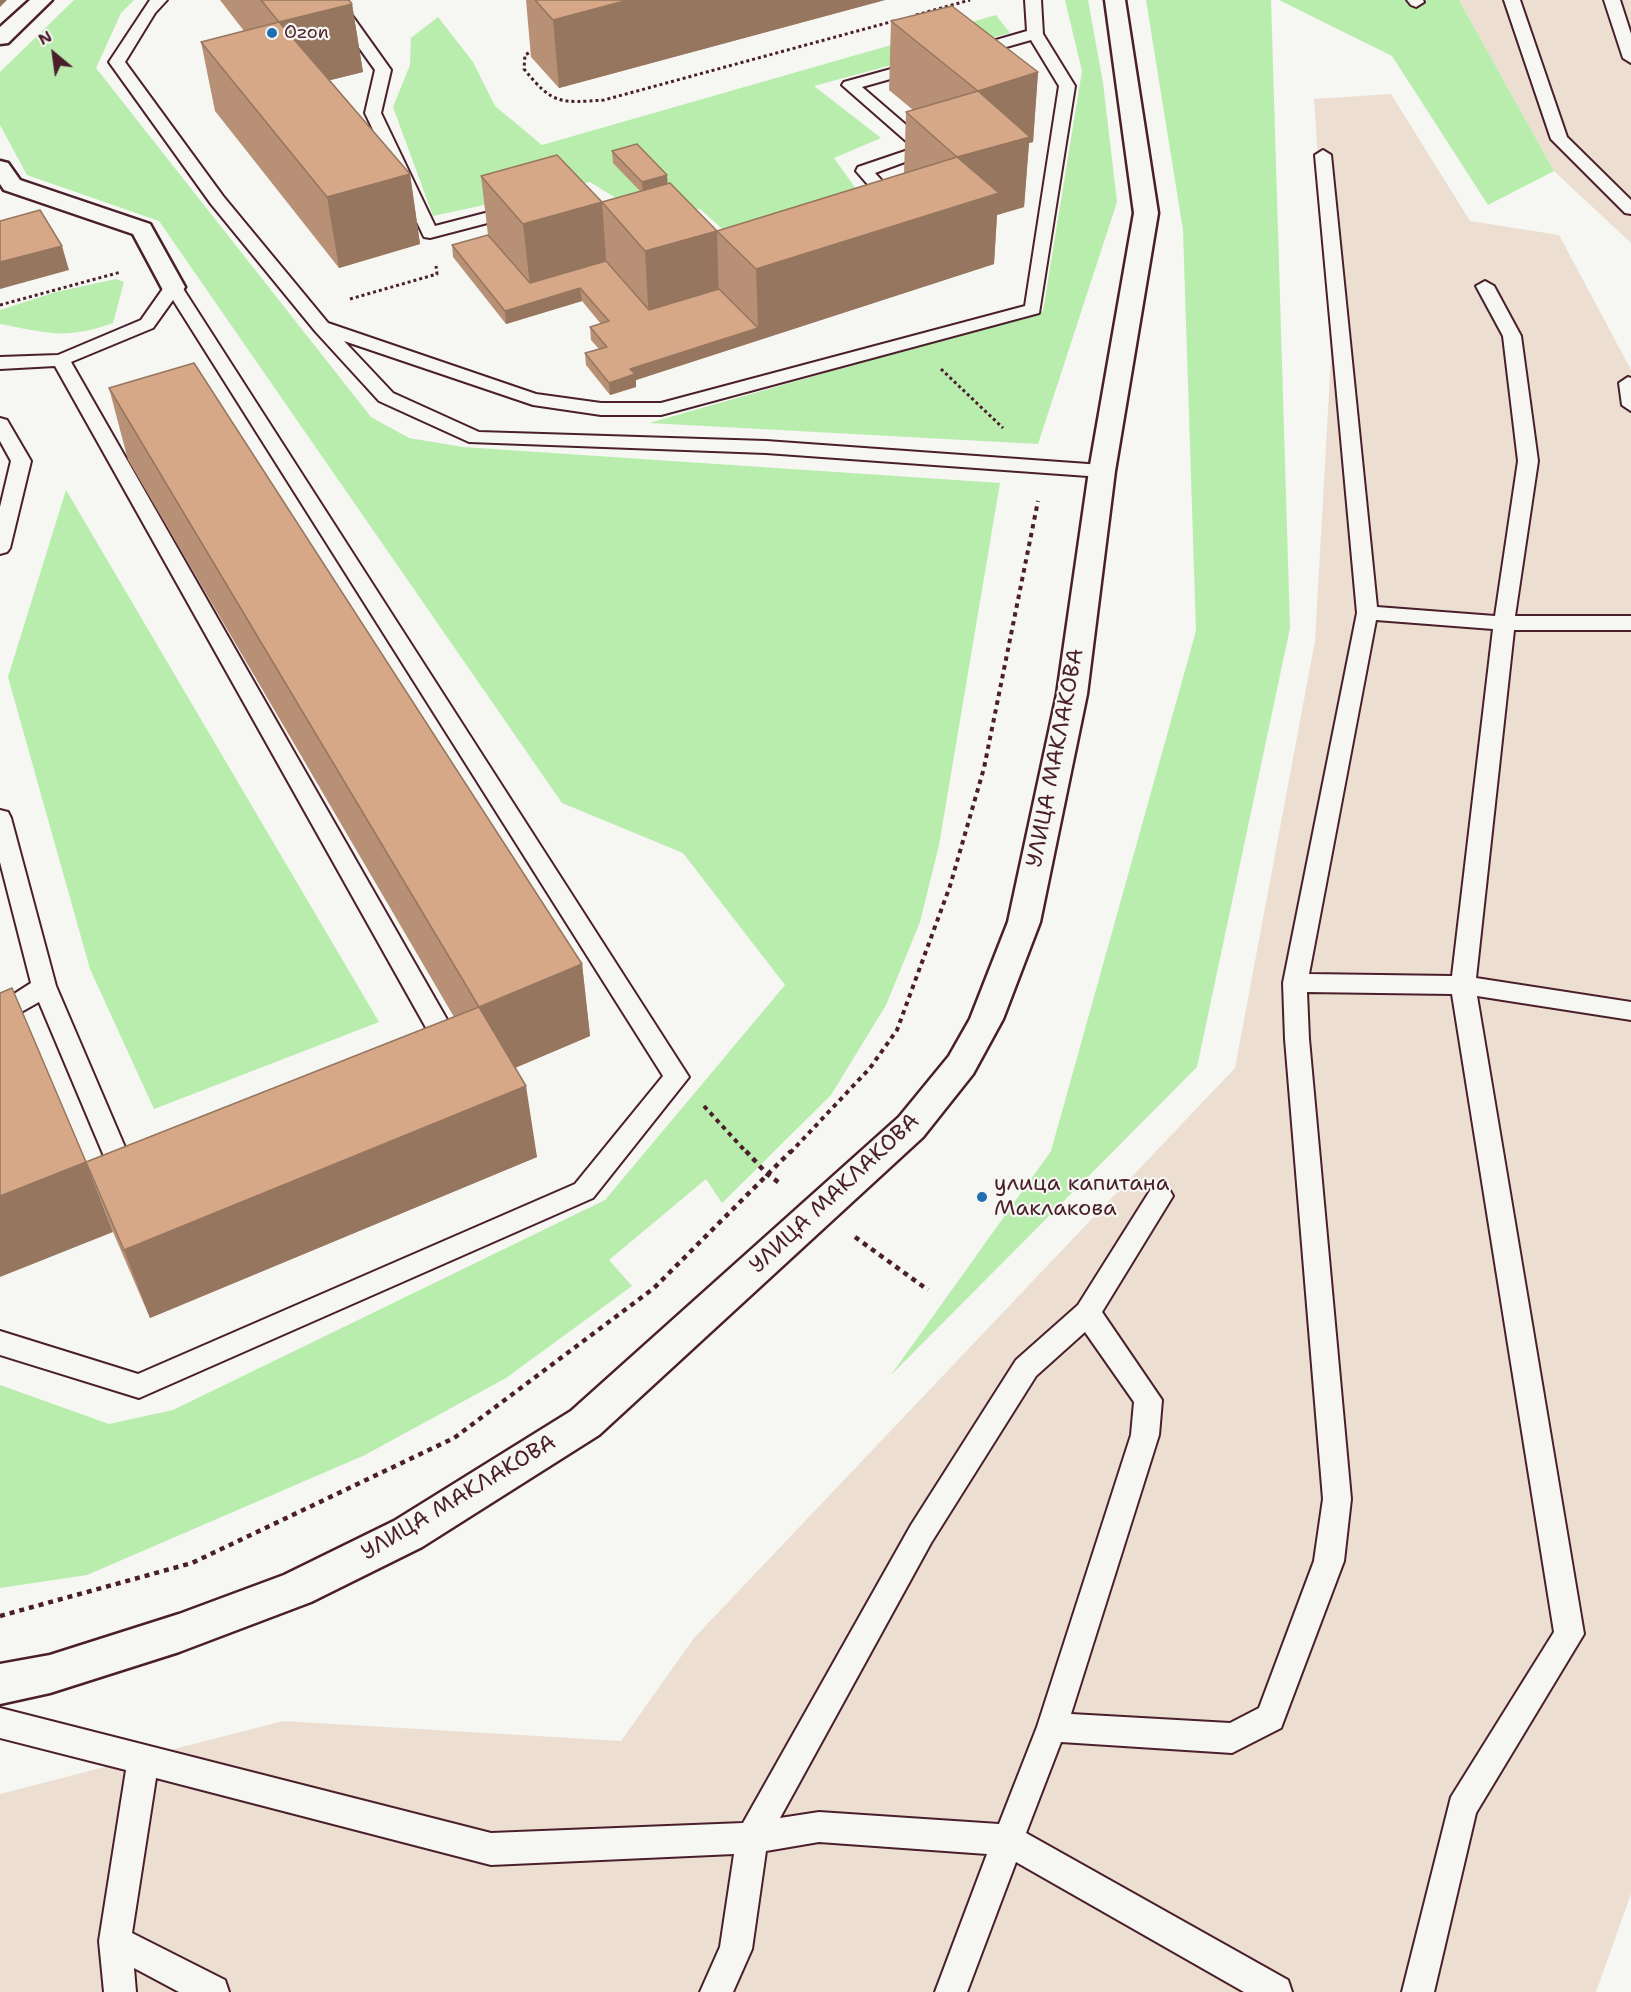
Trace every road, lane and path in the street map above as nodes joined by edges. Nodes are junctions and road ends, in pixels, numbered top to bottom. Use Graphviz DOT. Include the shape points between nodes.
graph roads {
  1 [pos="42,0"];
  2 [pos="159,0"];
  3 [pos="333,0"];
  4 [pos="970,0"];
  5 [pos="1032,0"];
  6 [pos="1115,0"];
  7 [pos="1512,0"];
  8 [pos="1612,0"];
  9 [pos="913,16"];
  10 [pos="902,19"];
  11 [pos="1035,34"];
  12 [pos="0,38"];
  13 [pos="541,45"];
  14 [pos="954,56"];
  15 [pos="1631,58"];
  16 [pos="931,63"];
  17 [pos="1323,155"];
  18 [pos="0,168"];
  19 [pos="533,206"];
  20 [pos="1631,209"];
  21 [pos="878,216"];
  22 [pos="430,233"];
  23 [pos="159,261"];
  24 [pos="1485,286"];
  25 [pos="173,287"];
  26 [pos="0,304"];
  27 [pos="308,311"];
  28 [pos="321,327"];
  29 [pos="911,342"];
  30 [pos="61,360"];
  31 [pos="0,363"];
  32 [pos="1628,383"];
  33 [pos="1631,405"];
  34 [pos="0,424"];
  35 [pos="1044,467"];
  36 [pos="1102,471"];
  37 [pos="0,548"];
  38 [pos="1367,613"];
  39 [pos="1504,623"];
  40 [pos="1631,623"];
  41 [pos="0,818"];
  42 [pos="1295,982"];
  43 [pos="1463,985"];
  44 [pos="44,986"];
  45 [pos="1631,1011"];
  46 [pos="0,1015"];
  47 [pos="463,1071"];
  48 [pos="677,1077"];
  49 [pos="767,1174"];
  50 [pos="1160,1196"];
  51 [pos="135,1200"];
  52 [pos="1087,1313"];
  53 [pos="0,1342"];
  54 [pos="0,1616"];
  55 [pos="0,1684"];
  56 [pos="0,1723"];
  57 [pos="1052,1727"];
  58 [pos="143,1760"];
  59 [pos="752,1838"];
  60 [pos="1008,1840"];
  61 [pos="115,1941"];
  62 [pos="1239,1983"];
  63 [pos="120,1992"];
  64 [pos="213,1992"];
  65 [pos="716,1992"];
  66 [pos="951,1992"];
  67 [pos="1276,1992"];
  68 [pos="1418,1992"];
  1 -- 12 [label="street"];
  2 -- 27 [label="lane" via="117,62 217,200"];
  3 -- 22 [label="lane" via="383,70 373,113"];
  4 -- 9 [label="path"];
  5 -- 11 [label="lane"];
  6 -- 36 [label="street, УЛИЦА МАКЛАКОВА" via="1146,213"];
  7 -- 20 [label="lane" via="1559,140"];
  8 -- 15 [label="lane"];
  10 -- 13 [label="path" via="604,100 565,103 540,89 524,69 525,55"];
  11 -- 14 [label="lane"];
  11 -- 29 [label="lane" via="1067,86 1032,309"];
  16 -- 21 [label="lane" via="850,85 926,149 864,171 900,210"];
  17 -- 38 [label="lane"];
  18 -- 23 [label="street" via="12,184 141,229"];
  19 -- 22 [label="lane"];
  22 -- 27 [label="path" via="437,274"];
  23 -- 25 [label="street"];
  23 -- 26 [label="path"];
  24 -- 39 [label="lane" via="1512,336 1528,461"];
  25 -- 30 [label="lane" via="147,324"];
  25 -- 48 [label="lane"];
  27 -- 28 [label="lane"];
  28 -- 29 [label="lane" via="533,399 626,410 661,409"];
  28 -- 35 [label="lane" via="386,397 476,438 766,447"];
  29 -- 35 [label="path"];
  30 -- 31 [label="lane"];
  30 -- 47 [label="lane"];
  32 -- 33 [label="lane"];
  34 -- 37 [label="lane" via="21,461"];
  35 -- 36 [label="lane"];
  35 -- 49 [label="path" via="984,768 950,886 897,1030 870,1068"];
  36 -- 55 [label="street, УЛИЦА МАКЛАКОВА" via="1072,694 1024,922 986,1019 960,1065 911,1127 585,1423 408,1534 297,1589 179,1633 50,1674"];
  38 -- 39 [label="lane"];
  38 -- 42 [label="lane"];
  39 -- 40 [label="lane"];
  39 -- 43 [label="lane"];
  41 -- 44 [label="lane"];
  42 -- 43 [label="lane"];
  42 -- 57 [label="lane" via="1337,1499 1329,1561 1270,1718 1232,1738"];
  43 -- 45 [label="lane"];
  43 -- 68 [label="lane" via="1569,1634 1462,1808"];
  44 -- 46 [label="lane"];
  44 -- 51 [label="lane"];
  48 -- 49 [label="path"];
  48 -- 53 [label="lane" via="584,1191 139,1386"];
  49 -- 54 [label="path" via="654,1288 454,1438 192,1563"];
  50 -- 52 [label="lane"];
  52 -- 57 [label="lane" via="1148,1400 1145,1435"];
  52 -- 59 [label="lane" via="1026,1368 921,1534"];
  56 -- 58 [label="lane"];
  57 -- 60 [label="lane"];
  58 -- 59 [label="lane" via="491,1849"];
  58 -- 61 [label="lane"];
  59 -- 60 [label="lane" via="819,1827"];
  59 -- 65 [label="lane" via="736,1949"];
  60 -- 62 [label="lane"];
  60 -- 66 [label="lane"];
  61 -- 63 [label="lane"];
  61 -- 64 [label="lane"];
  62 -- 67 [label="lane"];
}
